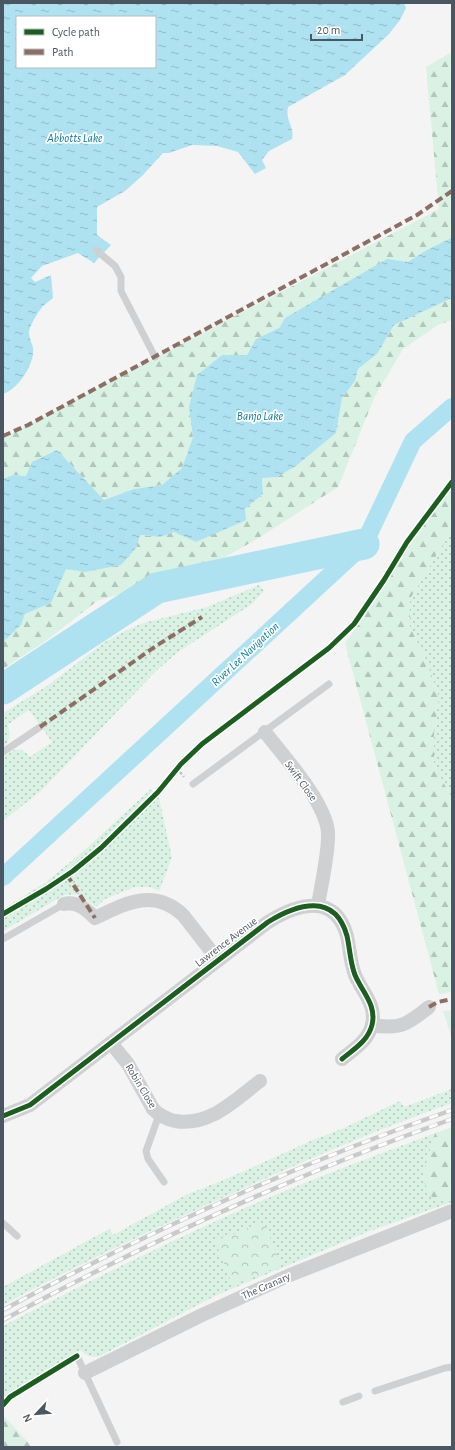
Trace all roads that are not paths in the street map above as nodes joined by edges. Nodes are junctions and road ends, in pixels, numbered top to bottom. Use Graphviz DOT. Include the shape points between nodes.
graph roads {
  1 [pos="96,250"];
  2 [pos="155,357"];
  3 [pos="329,684"];
  4 [pos="40,726"];
  5 [pos="264,732"];
  6 [pos="3,752"];
  7 [pos="193,784"];
  8 [pos="64,904"];
  9 [pos="318,906"];
  10 [pos="3,939"];
  11 [pos="218,960"];
  12 [pos="429,1006"];
  13 [pos="372,1025"];
  14 [pos="111,1043"];
  15 [pos="342,1059"];
  16 [pos="260,1081"];
  17 [pos="159,1115"];
  18 [pos="3,1116"];
  19 [pos="164,1182"];
  20 [pos="452,1212"];
  21 [pos="3,1223"];
  22 [pos="17,1236"];
  23 [pos="77,1356"];
  24 [pos="452,1367"];
  25 [pos="86,1373"];
  26 [pos="375,1391"];
  27 [pos="359,1396"];
  28 [pos="343,1402"];
  29 [pos="116,1442"];
  1 -- 2 [label="lane" via="115,266 121,277 121,291"];
  3 -- 5 [label="lane"];
  4 -- 6 [label="lane"];
  5 -- 7 [label="lane"];
  5 -- 9 [label="street, Swift Close" via="316,800 325,820 328,832"];
  8 -- 10 [label="lane"];
  8 -- 11 [label="street" via="70,902 79,905 95,918 133,902 145,900 164,903 183,916"];
  9 -- 11 [label="street, Lawrence Avenue" via="304,905 282,913"];
  9 -- 13 [label="street, Lawrence Avenue" via="338,917 344,928 354,974 371,1005"];
  11 -- 14 [label="street, Lawrence Avenue"];
  12 -- 13 [label="street" via="406,1023 393,1028"];
  13 -- 15 [label="street" via="361,1043"];
  14 -- 17 [label="street, Robin Close" via="128,1064 146,1098"];
  14 -- 18 [label="street, Lawrence Avenue" via="30,1105"];
  16 -- 17 [label="street, Robin Close" via="209,1117 189,1122 167,1119"];
  17 -- 19 [label="lane" via="146,1151 148,1159"];
  20 -- 25 [label="street, The Granary" via="290,1275 202,1315"];
  21 -- 22 [label="lane"];
  23 -- 25 [label="lane"];
  24 -- 26 [label="lane"];
  25 -- 29 [label="lane"];
  27 -- 28 [label="lane"];
}
